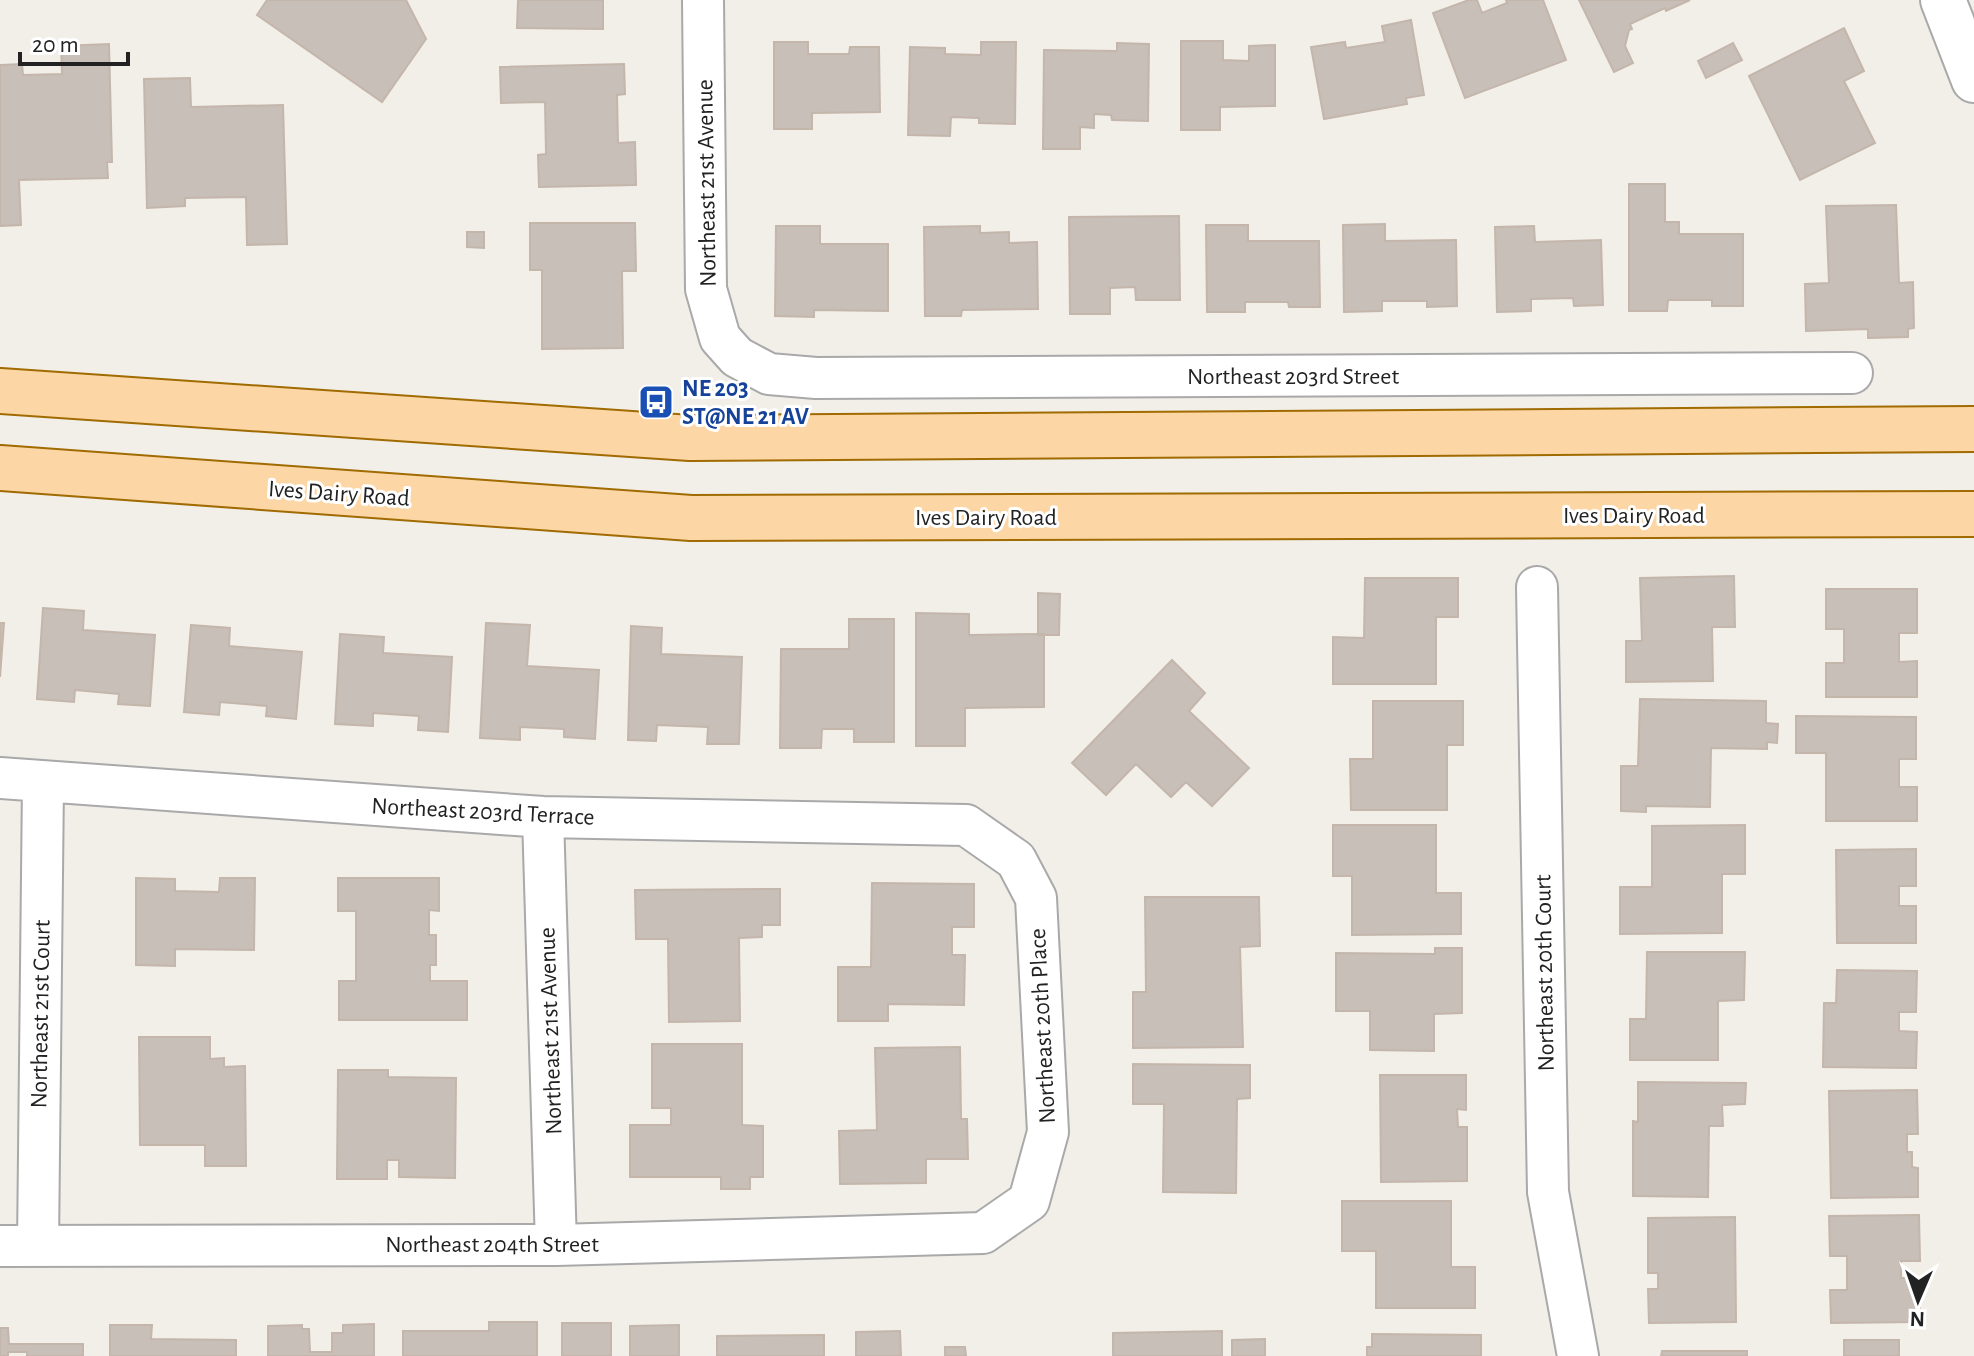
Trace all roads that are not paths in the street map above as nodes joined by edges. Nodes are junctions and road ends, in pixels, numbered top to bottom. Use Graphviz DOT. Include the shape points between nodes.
graph roads {
  1 [pos="703,0"];
  2 [pos="1943,0"];
  3 [pos="1974,80"];
  4 [pos="737,357"];
  5 [pos="1852,373"];
  6 [pos="0,391"];
  7 [pos="1974,429"];
  8 [pos="0,468"];
  9 [pos="1974,514"];
  10 [pos="1537,587"];
  11 [pos="0,778"];
  12 [pos="43,782"];
  13 [pos="543,817"];
  14 [pos="966,825"];
  15 [pos="983,1233"];
  16 [pos="556,1245"];
  17 [pos="19,1246"];
  18 [pos="1578,1356"];
  1 -- 4 [label="street, Northeast 21st Avenue" via="706,289 720,338"];
  2 -- 3 [label="street"];
  4 -- 5 [label="street, Northeast 203rd Street" via="769,374 816,378"];
  6 -- 7 [label="main road" via="690,438"];
  8 -- 9 [label="main road, Ives Dairy Road" via="691,518"];
  10 -- 18 [label="street, Northeast 20th Court" via="1548,1192"];
  11 -- 12 [label="street, Northeast 203rd Terrace"];
  12 -- 13 [label="street, Northeast 203rd Terrace"];
  12 -- 17 [label="street, Northeast 21st Court"];
  13 -- 14 [label="street, Northeast 203rd Terrace"];
  13 -- 16 [label="street, Northeast 21st Avenue"];
  14 -- 15 [label="street, Northeast 20th Place" via="1016,860 1036,898 1048,1132 1029,1201"];
  15 -- 16 [label="street, Northeast 204th Street"];
  16 -- 17 [label="street, Northeast 204th Street"];
}
